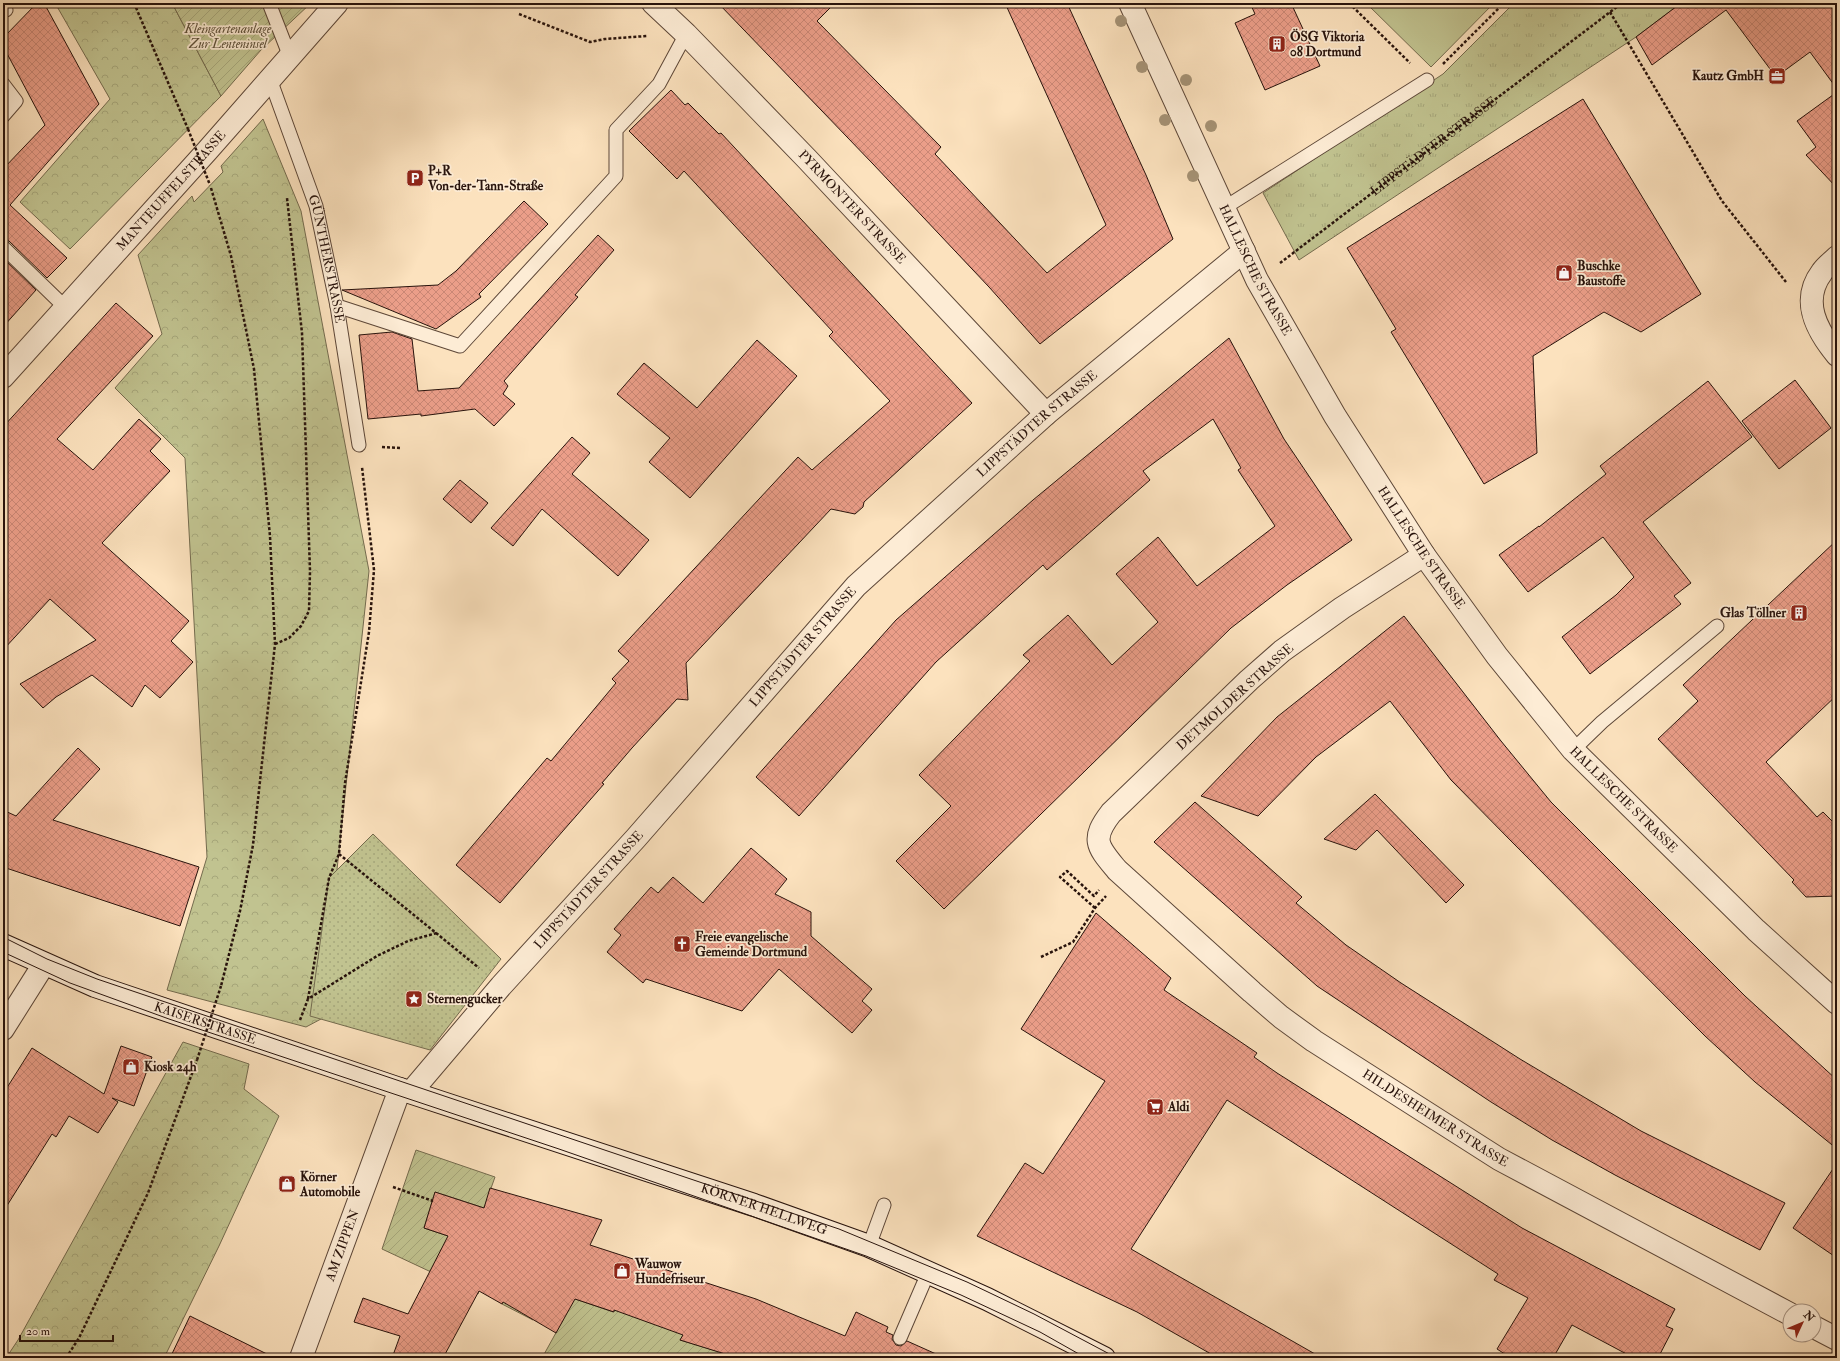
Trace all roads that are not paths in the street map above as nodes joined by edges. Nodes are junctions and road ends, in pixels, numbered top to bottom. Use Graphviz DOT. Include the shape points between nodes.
graph roads {
  1 [pos="269,3"];
  2 [pos="337,3"];
  3 [pos="653,3"];
  4 [pos="1130,3"];
  5 [pos="683,31"];
  6 [pos="290,57"];
  7 [pos="270,79"];
  8 [pos="1427,80"];
  9 [pos="3,84"];
  10 [pos="3,116"];
  11 [pos="1224,208"];
  12 [pos="3,247"];
  13 [pos="1244,251"];
  14 [pos="1837,257"];
  15 [pos="337,306"];
  16 [pos="66,308"];
  17 [pos="1837,355"];
  18 [pos="3,377"];
  19 [pos="1046,414"];
  20 [pos="360,445"];
  21 [pos="1424,555"];
  22 [pos="1716,626"];
  23 [pos="1573,750"];
  24 [pos="1117,870"];
  25 [pos="3,945"];
  26 [pos="44,964"];
  27 [pos="1837,1003"];
  28 [pos="3,1029"];
  29 [pos="406,1090"];
  30 [pos="884,1205"];
  31 [pos="869,1246"];
  32 [pos="928,1273"];
  33 [pos="1782,1310"];
  34 [pos="1822,1331"];
  35 [pos="900,1338"];
  36 [pos="1837,1339"];
  37 [pos="301,1358"];
  38 [pos="1104,1358"];
  1 -- 6 [label="lane"];
  2 -- 6 [label="street, MANTEUFFELSTRASSE"];
  3 -- 5 [label="street, PYRMONTER STRASSE"];
  4 -- 11 [label="street, HALLESCHE STRASSE"];
  5 -- 15 [label="lane" via="659,84 616,130 616,176 460,346"];
  5 -- 19 [label="street, PYRMONTER STRASSE"];
  6 -- 7 [label="street, MANTEUFFELSTRASSE"];
  7 -- 15 [label="lane, GÜNTHERSTRASSE" via="316,206"];
  7 -- 16 [label="street, MANTEUFFELSTRASSE"];
  8 -- 11 [label="lane"];
  9 -- 10 [label="lane" via="16,101"];
  11 -- 13 [label="street, HALLESCHE STRASSE"];
  12 -- 16 [label="lane"];
  13 -- 19 [label="street, LIPPSTÄDTER STRASSE"];
  13 -- 21 [label="street, HALLESCHE STRASSE" via="1257,280 1335,416"];
  14 -- 17 [label="street" via="1821,272 1811,296 1813,317 1825,341"];
  15 -- 20 [label="lane, GÜNTHERSTRASSE"];
  16 -- 18 [label="street, MANTEUFFELSTRASSE"];
  19 -- 29 [label="street, LIPPSTÄDTER STRASSE" via="856,586 636,838"];
  21 -- 23 [label="street, HALLESCHE STRASSE" via="1497,656"];
  21 -- 24 [label="street, DETMOLDER STRASSE" via="1342,608 1282,651 1248,680 1111,813 1102,825 1099,849"];
  22 -- 23 [label="lane" via="1602,722"];
  23 -- 27 [label="street, HALLESCHE STRASSE" via="1756,930"];
  24 -- 33 [label="street, HILDESHEIMER STRASSE" via="1252,992 1314,1041 1499,1159"];
  25 -- 26 [label="street, KAISERSTRASSE"];
  26 -- 28 [label="street"];
  26 -- 29 [label="street, KAISERSTRASSE" via="95,986"];
  29 -- 31 [label="street, KÖRNER HELLWEG" via="754,1205"];
  29 -- 37 [label="street, AM ZIPPEN" via="368,1178"];
  30 -- 31 [label="lane"];
  31 -- 32 [label="street, KÖRNER HELLWEG"];
  32 -- 35 [label="lane"];
  32 -- 38 [label="street, KÖRNER HELLWEG" via="987,1299"];
  34 -- 36 [label="street"];
}
